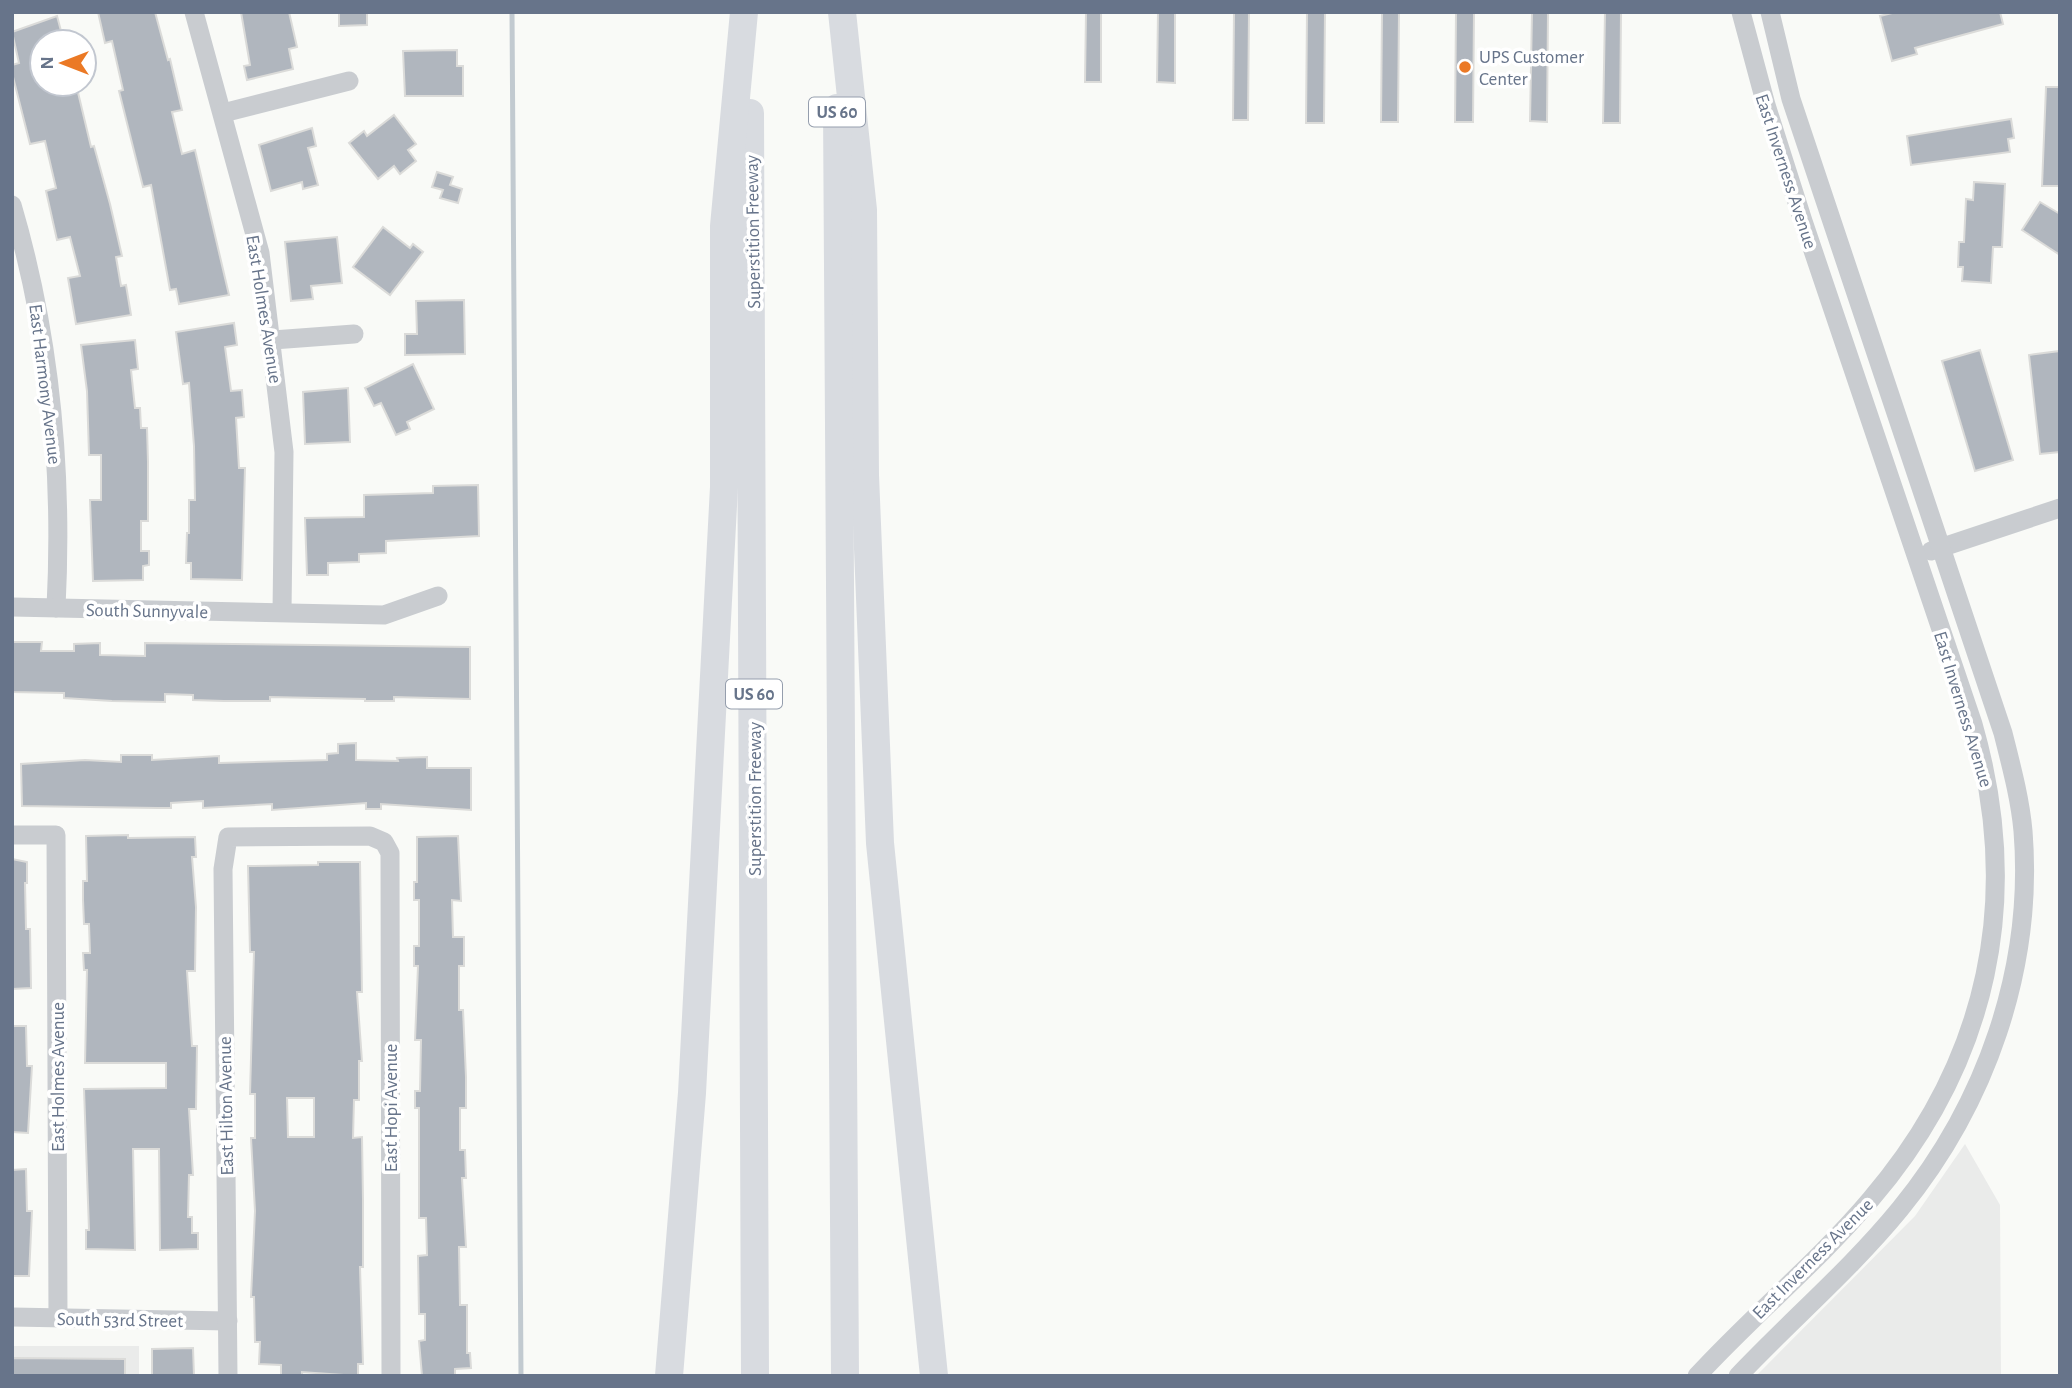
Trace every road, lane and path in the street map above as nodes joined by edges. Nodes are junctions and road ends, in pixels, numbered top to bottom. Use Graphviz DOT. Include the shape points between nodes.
graph roads {
  1 [pos="194,12"];
  2 [pos="746,12"];
  3 [pos="840,12"];
  4 [pos="1741,12"];
  5 [pos="1770,12"];
  6 [pos="349,81"];
  7 [pos="1791,99"];
  8 [pos="1766,106"];
  9 [pos="223,113"];
  10 [pos="12,205"];
  11 [pos="354,334"];
  12 [pos="273,340"];
  13 [pos="2060,508"];
  14 [pos="1942,548"];
  15 [pos="1917,555"];
  16 [pos="438,596"];
  17 [pos="12,607"];
  18 [pos="56,608"];
  19 [pos="282,612"];
  20 [pos="12,835"];
  21 [pos="228,837"];
  22 [pos="1994,925"];
  23 [pos="2021,928"];
  24 [pos="12,1317"];
  25 [pos="58,1318"];
  26 [pos="228,1321"];
  27 [pos="1719,1351"];
  28 [pos="1738,1375"];
  29 [pos="228,1376"];
  30 [pos="391,1376"];
  31 [pos="669,1376"];
  32 [pos="755,1376"];
  33 [pos="845,1376"];
  34 [pos="934,1376"];
  35 [pos="1697,1376"];
  1 -- 9 [label="street, East Holmes Avenue"];
  2 -- 31 [label="highway" via="724,226 724,487 692,1093"];
  2 -- 32 [label="highway, Superstition Freeway / US 60" via="753,236"];
  3 -- 33 [label="highway, US 60" via="836,212"];
  3 -- 34 [label="highway" via="863,210 865,475 880,843"];
  4 -- 8 [label="street, East Inverness Avenue"];
  5 -- 7 [label="street, East Inverness Avenue"];
  6 -- 9 [label="street"];
  7 -- 8 [label="street"];
  7 -- 14 [label="street, East Inverness Avenue"];
  8 -- 15 [label="street, East Inverness Avenue"];
  9 -- 12 [label="street, East Holmes Avenue" via="260,253"];
  10 -- 18 [label="street, East Harmony Avenue" via="40,318 56,428 60,527"];
  11 -- 12 [label="street"];
  12 -- 19 [label="street, East Holmes Avenue" via="284,452"];
  13 -- 14 [label="street"];
  14 -- 15 [label="street"];
  14 -- 23 [label="street, East Inverness Avenue" via="2014,775 2024,857"];
  15 -- 22 [label="street, East Inverness Avenue" via="1984,763 1994,825"];
  16 -- 19 [label="street, South Sunnyvale" via="384,615"];
  17 -- 18 [label="street, South Sunnyvale"];
  18 -- 19 [label="street, South Sunnyvale"];
  20 -- 25 [label="street, East Holmes Avenue" via="56,835"];
  21 -- 26 [label="street, East Hilton Avenue" via="222,869"];
  21 -- 30 [label="street, East Hopi Avenue" via="370,836 384,842 390,853"];
  22 -- 23 [label="street"];
  22 -- 27 [label="street, East Inverness Avenue" via="1983,991 1959,1062 1912,1148 1869,1202"];
  23 -- 28 [label="street, East Inverness Avenue" via="2009,994 1989,1059 1938,1159 1899,1211"];
  24 -- 25 [label="street, South 53rd Street"];
  25 -- 26 [label="street, South 53rd Street"];
  26 -- 29 [label="street, East Hilton Avenue"];
  27 -- 28 [label="street"];
  27 -- 35 [label="street, East Inverness Avenue"];
}
